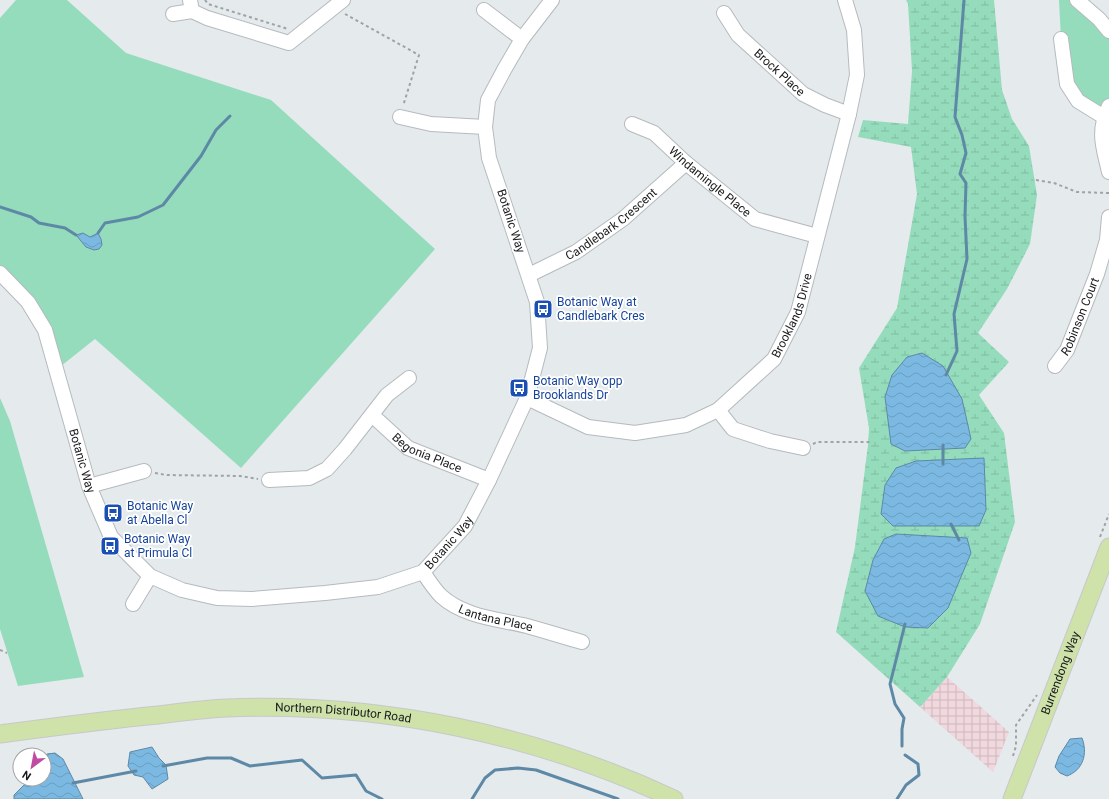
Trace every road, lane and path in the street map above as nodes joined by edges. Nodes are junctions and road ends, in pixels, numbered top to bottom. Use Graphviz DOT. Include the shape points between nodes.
graph roads {
  1 [pos="205,0"];
  2 [pos="343,0"];
  3 [pos="552,0"];
  4 [pos="846,0"];
  5 [pos="1077,0"];
  6 [pos="191,6"];
  7 [pos="484,10"];
  8 [pos="724,13"];
  9 [pos="173,14"];
  10 [pos="350,16"];
  11 [pos="294,27"];
  12 [pos="1109,32"];
  13 [pos="522,39"];
  14 [pos="1061,39"];
  15 [pos="1107,112"];
  16 [pos="849,114"];
  17 [pos="400,117"];
  18 [pos="632,124"];
  19 [pos="485,127"];
  20 [pos="686,163"];
  21 [pos="1109,172"];
  22 [pos="1036,180"];
  23 [pos="1109,193"];
  24 [pos="1109,217"];
  25 [pos="817,236"];
  26 [pos="0,273"];
  27 [pos="529,275"];
  28 [pos="1055,366"];
  29 [pos="409,378"];
  30 [pos="526,398"];
  31 [pos="718,410"];
  32 [pos="372,415"];
  33 [pos="817,442"];
  34 [pos="870,442"];
  35 [pos="804,448"];
  36 [pos="144,471"];
  37 [pos="269,480"];
  38 [pos="489,480"];
  39 [pos="89,486"];
  40 [pos="1109,547"];
  41 [pos="423,572"];
  42 [pos="150,576"];
  43 [pos="134,604"];
  44 [pos="582,642"];
  45 [pos="0,650"];
  46 [pos="7,654"];
  47 [pos="0,734"];
  48 [pos="674,799"];
  49 [pos="1012,799"];
  1 -- 11 [label="path" via="208,4 287,29"];
  2 -- 6 [label="street" via="289,42 207,18"];
  3 -- 13 [label="street, Botanic Way"];
  4 -- 16 [label="street, Brooklands Drive" via="854,30 857,75"];
  5 -- 12 [label="street" via="1099,19"];
  6 -- 9 [label="street"];
  7 -- 13 [label="street"];
  8 -- 16 [label="street, Brock Place" via="738,35 803,94"];
  10 -- 17 [label="path" via="418,55"];
  13 -- 19 [label="street, Botanic Way" via="488,100"];
  14 -- 15 [label="street" via="1067,84 1078,101"];
  15 -- 21 [label="street" via="1101,139"];
  16 -- 25 [label="street, Brooklands Drive"];
  17 -- 19 [label="street" via="431,124"];
  18 -- 20 [label="street, Windamingle Place" via="654,133"];
  19 -- 27 [label="street, Botanic Way" via="489,158"];
  20 -- 25 [label="street, Windamingle Place" via="755,219"];
  20 -- 27 [label="street, Candlebark Crescent" via="623,219 576,252"];
  22 -- 23 [label="path" via="1054,183 1077,192"];
  24 -- 28 [label="street, Robinson Court" via="1107,240 1097,274 1067,350"];
  25 -- 31 [label="street, Brooklands Drive" via="798,312 774,359"];
  26 -- 39 [label="street, Botanic Way" via="28,302 45,330"];
  27 -- 30 [label="street, Botanic Way" via="537,302 540,348"];
  29 -- 32 [label="street" via="387,395"];
  30 -- 31 [label="street, Brooklands Drive" via="588,427 635,433 686,425"];
  30 -- 38 [label="street, Botanic Way"];
  31 -- 35 [label="street" via="733,429 770,442"];
  32 -- 37 [label="street" via="327,469 309,478"];
  32 -- 38 [label="street, Begonia Place" via="408,448"];
  33 -- 34 [label="path"];
  36 -- 37 [label="path" via="166,475 240,476"];
  36 -- 39 [label="street"];
  38 -- 41 [label="street, Botanic Way" via="465,526"];
  39 -- 42 [label="street, Botanic Way" via="111,537"];
  40 -- 49 [label="main road, Burrendong Way"];
  41 -- 42 [label="street, Botanic Way" via="378,587 252,599 218,598 182,590"];
  41 -- 44 [label="street, Lantana Place" via="442,597 458,608 474,615"];
  42 -- 43 [label="street"];
  45 -- 46 [label="path"];
  47 -- 48 [label="main road, Northern Distributor Road" via="192,710 297,708 360,712 430,721 525,743 605,769"];
}
